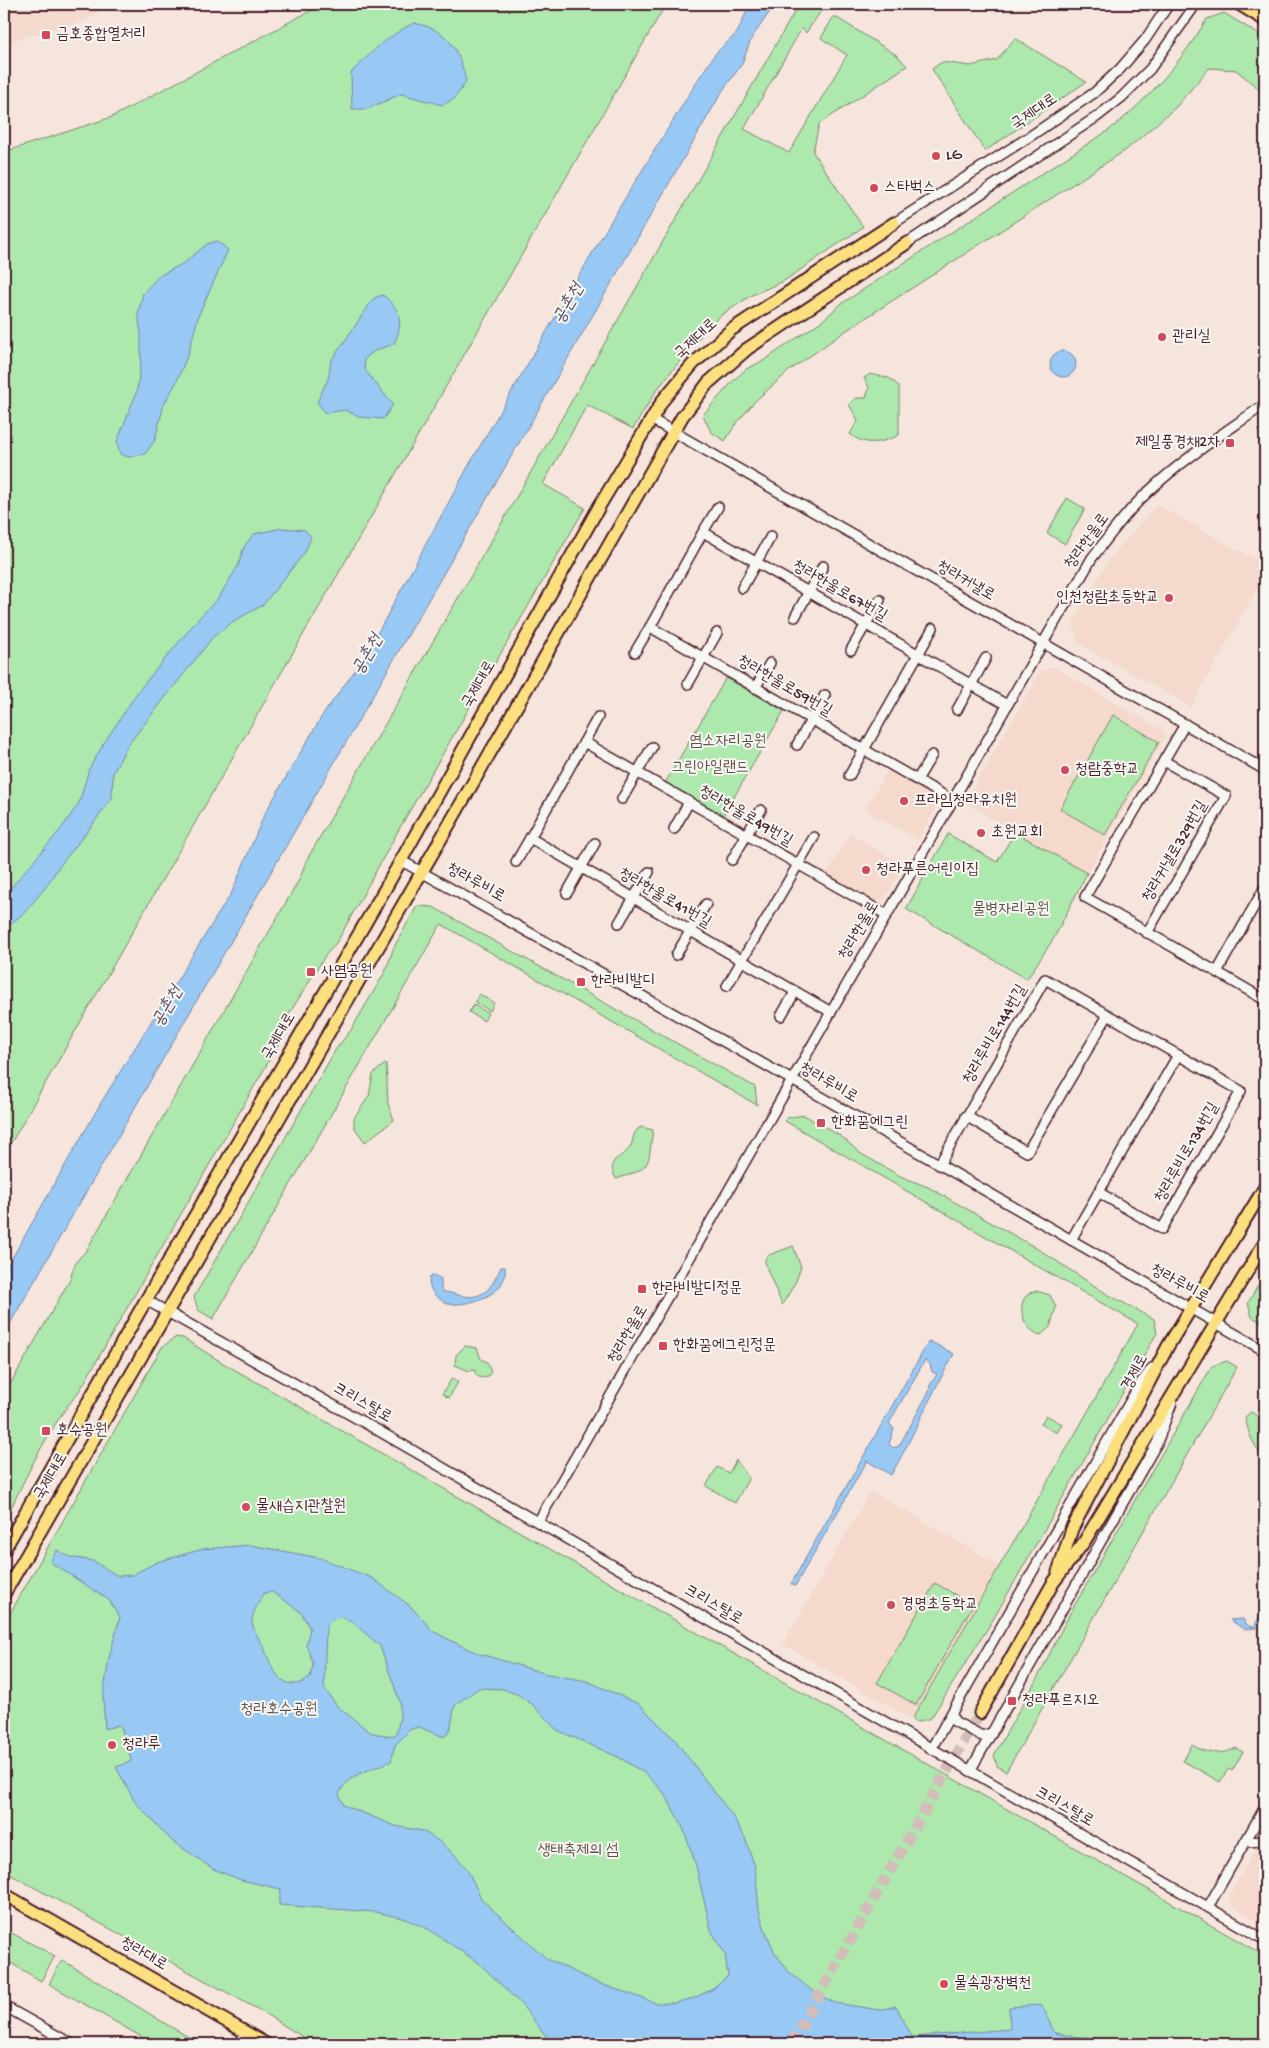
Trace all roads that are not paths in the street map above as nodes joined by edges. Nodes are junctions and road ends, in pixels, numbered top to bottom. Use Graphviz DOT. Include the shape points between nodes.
graph roads {
  1 [pos="1170,4"];
  2 [pos="1196,4"];
  3 [pos="1239,4"];
  4 [pos="1265,20"];
  5 [pos="894,223"];
  6 [pos="907,244"];
  7 [pos="1265,404"];
  8 [pos="651,419"];
  9 [pos="673,431"];
  10 [pos="718,507"];
  11 [pos="703,532"];
  12 [pos="771,536"];
  13 [pos="757,562"];
  14 [pos="823,566"];
  15 [pos="742,588"];
  16 [pos="809,592"];
  17 [pos="880,600"];
  18 [pos="795,617"];
  19 [pos="865,624"];
  20 [pos="650,627"];
  21 [pos="933,628"];
  22 [pos="717,633"];
  23 [pos="1042,644"];
  24 [pos="851,650"];
  25 [pos="635,652"];
  26 [pos="918,654"];
  27 [pos="703,658"];
  28 [pos="986,658"];
  29 [pos="770,663"];
  30 [pos="688,684"];
  31 [pos="971,685"];
  32 [pos="755,688"];
  33 [pos="825,695"];
  34 [pos="1007,705"];
  35 [pos="956,710"];
  36 [pos="598,717"];
  37 [pos="811,720"];
  38 [pos="1185,724"];
  39 [pos="584,742"];
  40 [pos="797,746"];
  41 [pos="652,747"];
  42 [pos="864,750"];
  43 [pos="932,754"];
  44 [pos="1164,761"];
  45 [pos="1265,770"];
  46 [pos="637,772"];
  47 [pos="849,776"];
  48 [pos="917,780"];
  49 [pos="622,799"];
  50 [pos="952,800"];
  51 [pos="689,802"];
  52 [pos="761,810"];
  53 [pos="674,829"];
  54 [pos="746,835"];
  55 [pos="814,837"];
  56 [pos="530,838"];
  57 [pos="596,843"];
  58 [pos="400,860"];
  59 [pos="732,860"];
  60 [pos="516,862"];
  61 [pos="798,864"];
  62 [pos="581,868"];
  63 [pos="421,872"];
  64 [pos="649,872"];
  65 [pos="1265,887"];
  66 [pos="567,893"];
  67 [pos="634,898"];
  68 [pos="706,904"];
  69 [pos="887,915"];
  70 [pos="619,923"];
  71 [pos="690,931"];
  72 [pos="1148,933"];
  73 [pos="676,955"];
  74 [pos="742,961"];
  75 [pos="1217,972"];
  76 [pos="728,986"];
  77 [pos="796,992"];
  78 [pos="1265,1000"];
  79 [pos="831,1012"];
  80 [pos="1108,1015"];
  81 [pos="781,1016"];
  82 [pos="1142,1034"];
  83 [pos="1178,1055"];
  84 [pos="792,1080"];
  85 [pos="966,1116"];
  86 [pos="939,1165"];
  87 [pos="1265,1187"];
  88 [pos="1098,1192"];
  89 [pos="1070,1240"];
  90 [pos="1265,1242"];
  91 [pos="146,1300"];
  92 [pos="1191,1309"];
  93 [pos="168,1312"];
  94 [pos="1216,1322"];
  95 [pos="1168,1346"];
  96 [pos="1265,1351"];
  97 [pos="1180,1381"];
  98 [pos="538,1522"];
  99 [pos="4,1549"];
  100 [pos="1053,1583"];
  101 [pos="4,1594"];
  102 [pos="980,1713"];
  103 [pos="952,1714"];
  104 [pos="991,1733"];
  105 [pos="931,1749"];
  106 [pos="970,1771"];
  107 [pos="1265,1807"];
  108 [pos="1260,1815"];
  109 [pos="1265,1827"];
  110 [pos="1265,1841"];
  111 [pos="1245,1842"];
  112 [pos="4,1894"];
  113 [pos="1208,1907"];
  114 [pos="1265,1940"];
  115 [pos="4,2006"];
  116 [pos="246,2033"];
  117 [pos="72,2044"];
  118 [pos="239,2044"];
  119 [pos="266,2044"];
  1 -- 5 [label="street, 국제대로" via="1145,40 1094,93"];
  2 -- 6 [label="street, 국제대로" via="1150,69 1122,97"];
  3 -- 4 [label="main road"];
  5 -- 8 [label="main road, 국제대로" via="731,330 683,375"];
  6 -- 9 [label="main road, 국제대로" via="733,360 708,383"];
  7 -- 23 [label="street, 청라한울로" via="1177,467 1138,502 1092,558"];
  8 -- 9 [label="street, 청라커낼로"];
  8 -- 58 [label="main road, 국제대로"];
  9 -- 23 [label="street, 청라커낼로"];
  9 -- 63 [label="main road, 국제대로"];
  10 -- 11 [label="street"];
  11 -- 13 [label="street, 청라한울로67번길"];
  11 -- 20 [label="street"];
  12 -- 13 [label="street"];
  13 -- 15 [label="street"];
  13 -- 16 [label="street, 청라한울로67번길"];
  14 -- 16 [label="street"];
  16 -- 18 [label="street"];
  16 -- 19 [label="street, 청라한울로67번길"];
  17 -- 19 [label="street"];
  19 -- 24 [label="street"];
  19 -- 26 [label="street, 청라한울로67번길"];
  20 -- 25 [label="street"];
  20 -- 27 [label="street, 청라한울로59번길"];
  21 -- 26 [label="street"];
  22 -- 27 [label="street"];
  23 -- 34 [label="street, 청라한울로"];
  23 -- 38 [label="street, 청라커낼로"];
  26 -- 31 [label="street, 청라한울로67번길"];
  26 -- 42 [label="street"];
  27 -- 30 [label="street"];
  27 -- 32 [label="street, 청라한울로59번길"];
  28 -- 31 [label="street"];
  29 -- 32 [label="street"];
  31 -- 34 [label="street, 청라한울로67번길"];
  31 -- 35 [label="street"];
  32 -- 37 [label="street, 청라한울로59번길"];
  33 -- 37 [label="street"];
  34 -- 50 [label="street, 청라한울로"];
  36 -- 39 [label="street"];
  37 -- 40 [label="street"];
  37 -- 42 [label="street, 청라한울로59번길"];
  38 -- 44 [label="street"];
  38 -- 45 [label="street, 청라커낼로"];
  39 -- 46 [label="street, 청라한울로49번길"];
  39 -- 56 [label="street"];
  41 -- 46 [label="street"];
  42 -- 47 [label="street"];
  42 -- 48 [label="street, 청라한울로59번길"];
  43 -- 48 [label="street"];
  44 -- 72 [label="street, 청라커낼로329번길" via="1226,796"];
  44 -- 72 [label="street" via="1085,897"];
  46 -- 49 [label="street"];
  46 -- 51 [label="street, 청라한울로49번길"];
  48 -- 50 [label="street, 청라한울로59번길"];
  50 -- 69 [label="street, 청라한울로"];
  51 -- 53 [label="street"];
  51 -- 54 [label="street, 청라한울로49번길"];
  52 -- 54 [label="street"];
  54 -- 59 [label="street"];
  54 -- 61 [label="street, 청라한울로49번길"];
  55 -- 61 [label="street"];
  56 -- 60 [label="street"];
  56 -- 62 [label="street, 청라한울로41번길"];
  57 -- 62 [label="street"];
  58 -- 63 [label="street, 청라루비로"];
  58 -- 91 [label="main road, 국제대로"];
  61 -- 69 [label="street, 청라한울로49번길"];
  61 -- 74 [label="street"];
  62 -- 66 [label="street"];
  62 -- 67 [label="street, 청라한울로41번길"];
  63 -- 84 [label="street, 청라루비로"];
  63 -- 93 [label="main road, 국제대로"];
  64 -- 67 [label="street"];
  65 -- 75 [label="street"];
  67 -- 70 [label="street"];
  67 -- 71 [label="street, 청라한울로41번길"];
  68 -- 71 [label="street"];
  69 -- 79 [label="street, 청라한울로"];
  71 -- 73 [label="street"];
  71 -- 74 [label="street, 청라한울로41번길"];
  72 -- 75 [label="street"];
  74 -- 76 [label="street"];
  74 -- 77 [label="street, 청라한울로41번길"];
  75 -- 78 [label="street"];
  77 -- 79 [label="street, 청라한울로41번길"];
  77 -- 81 [label="street"];
  79 -- 84 [label="street, 청라한울로"];
  80 -- 82 [label="street, 청라루비로144번길"];
  80 -- 85 [label="street" via="1027,1152"];
  80 -- 85 [label="street, 청라루비로144번길" via="1045,979"];
  82 -- 83 [label="street, 청라루비로134번길"];
  83 -- 88 [label="street"];
  83 -- 88 [label="street, 청라루비로134번길" via="1241,1091 1172,1212 1162,1229"];
  84 -- 86 [label="street, 청라루비로"];
  84 -- 98 [label="street, 청라한울로"];
  85 -- 86 [label="street, 청라루비로144번길"];
  86 -- 89 [label="street, 청라루비로"];
  87 -- 92 [label="main road, 경제로"];
  88 -- 89 [label="street"];
  89 -- 92 [label="street, 청라루비로"];
  90 -- 94 [label="main road, 경제로"];
  91 -- 93 [label="street, 크리스탈로"];
  91 -- 99 [label="main road, 국제대로"];
  92 -- 94 [label="street, 청라루비로"];
  92 -- 95 [label="main road, 경제로"];
  93 -- 98 [label="street, 크리스탈로"];
  93 -- 101 [label="main road, 국제대로"];
  94 -- 96 [label="street, 청라루비로"];
  94 -- 97 [label="main road, 경제로"];
  95 -- 100 [label="main road, 경제로" via="1072,1528"];
  95 -- 103 [label="street" via="1140,1384"];
  97 -- 100 [label="main road, 경제로" via="1084,1542"];
  97 -- 104 [label="street" via="1157,1443"];
  98 -- 105 [label="street, 크리스탈로"];
  100 -- 102 [label="main road, 경제로"];
  103 -- 104 [label="street" via="954,1720 982,1736"];
  103 -- 105 [label="street"];
  104 -- 106 [label="street"];
  105 -- 106 [label="street, 크리스탈로"];
  106 -- 113 [label="street, 크리스탈로"];
  107 -- 108 [label="street"];
  108 -- 109 [label="street"];
  108 -- 111 [label="street"];
  110 -- 111 [label="street"];
  111 -- 113 [label="street"];
  112 -- 116 [label="main road, 청라대로"];
  113 -- 114 [label="street, 크리스탈로"];
  115 -- 117 [label="street"];
  116 -- 118 [label="street"];
  116 -- 119 [label="main road, 청라대로"];
}
